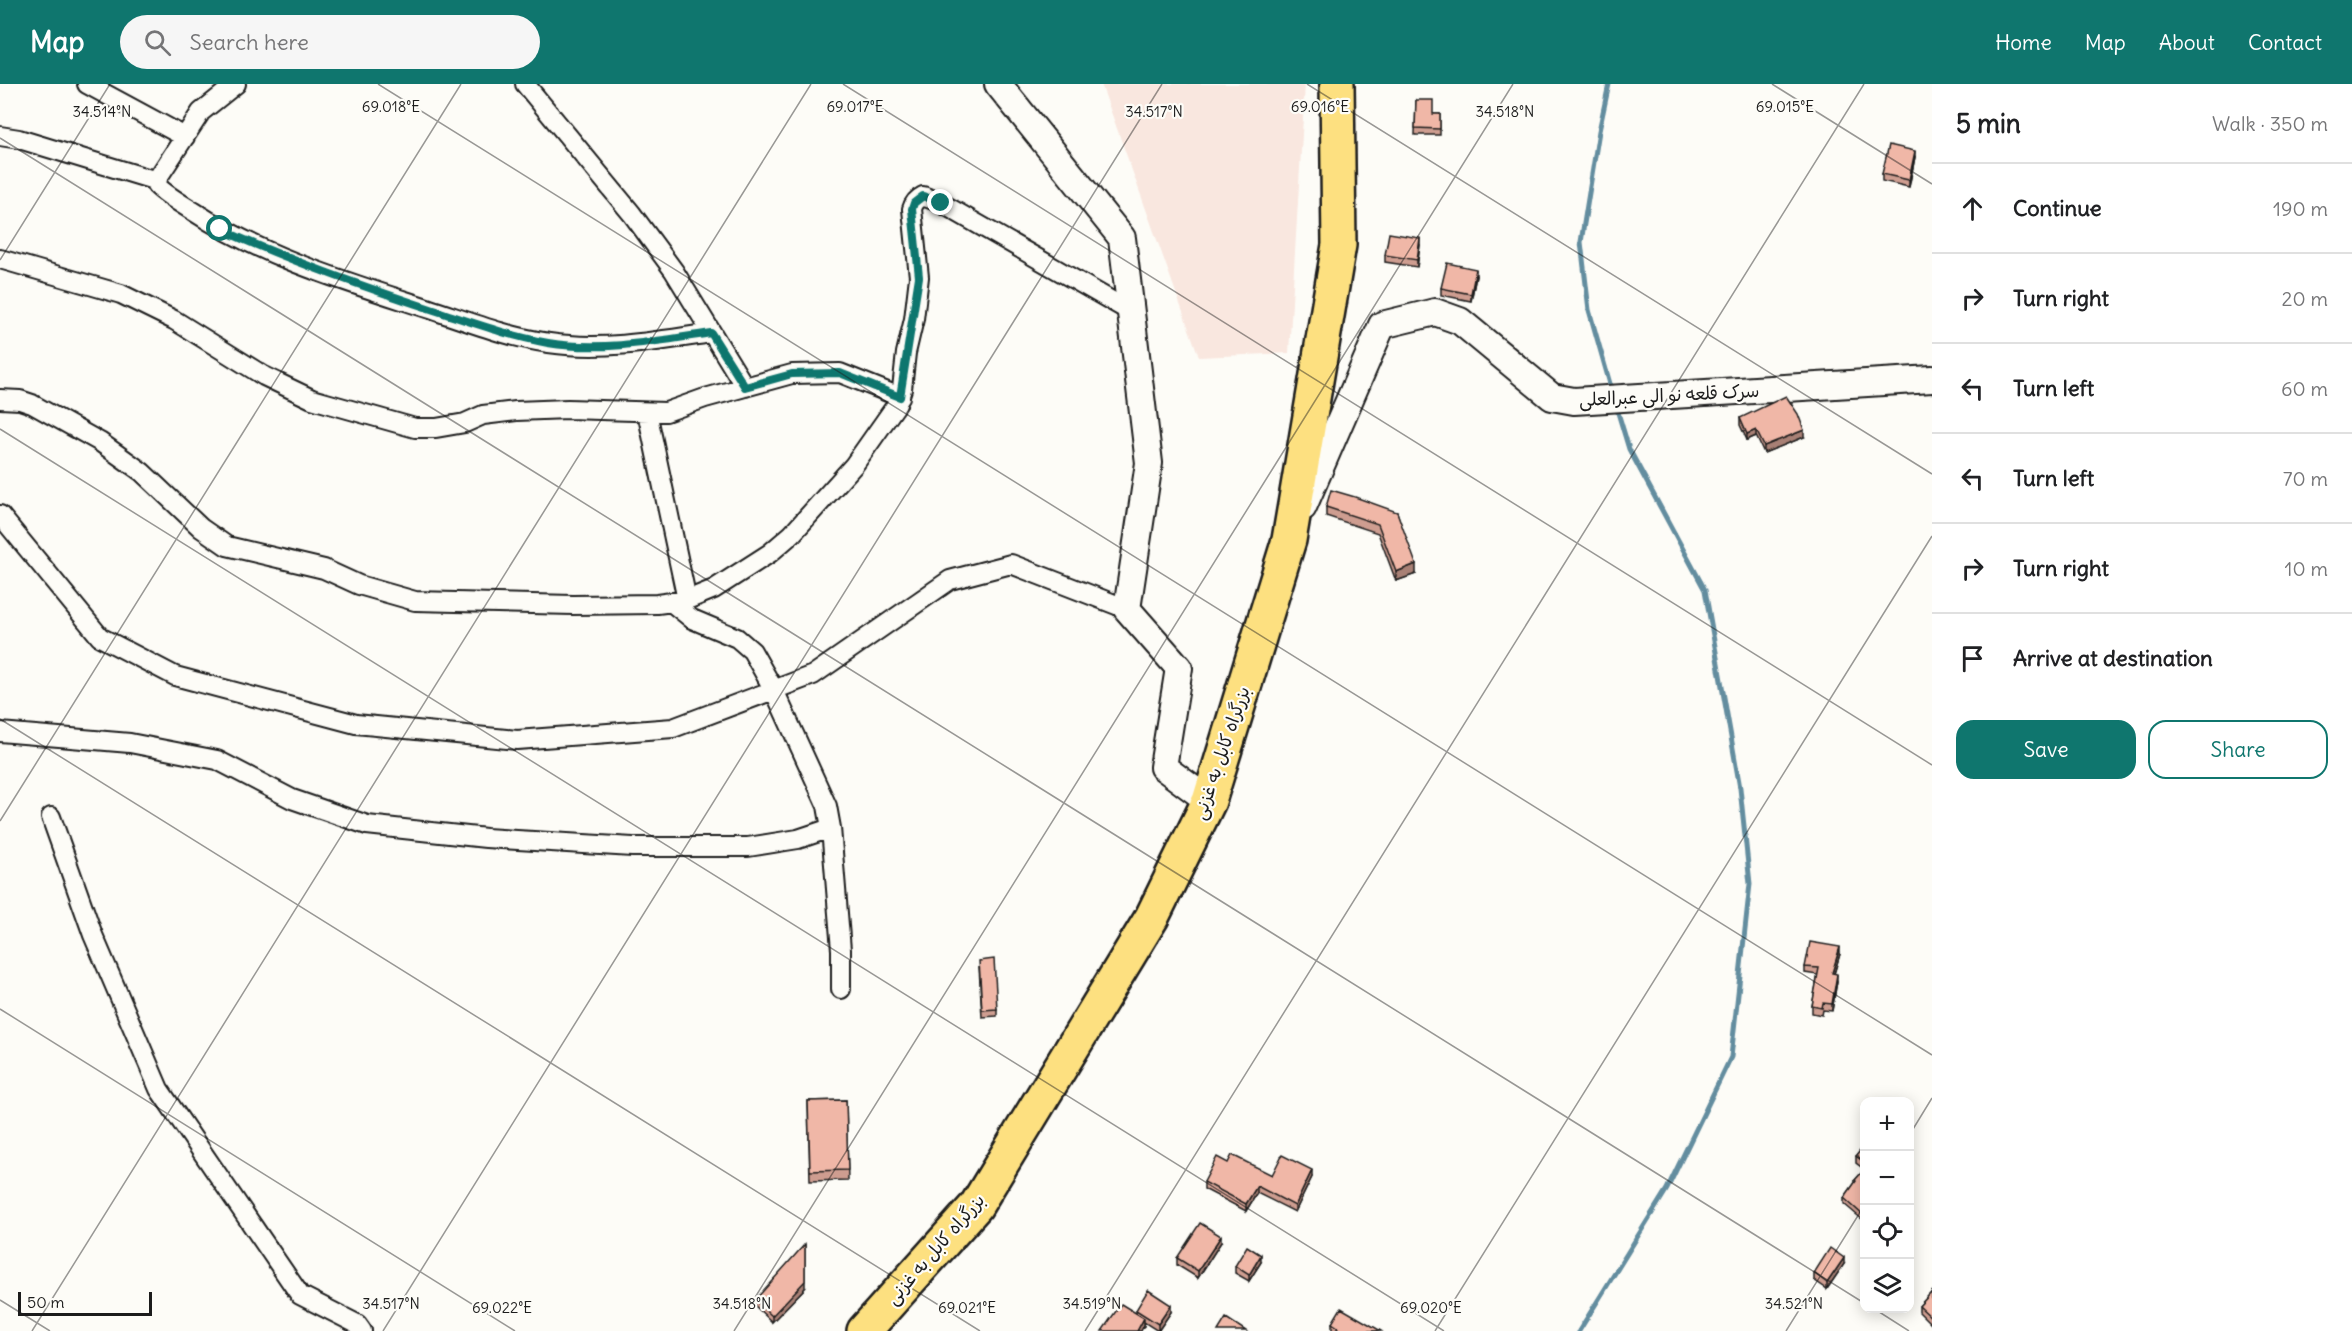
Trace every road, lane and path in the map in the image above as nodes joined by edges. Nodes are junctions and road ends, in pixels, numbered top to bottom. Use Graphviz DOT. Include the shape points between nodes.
graph roads {
  1 [pos="87,84"];
  2 [pos="236,84"];
  3 [pos="525,84"];
  4 [pos="998,84"];
  5 [pos="1337,84"];
  6 [pos="0,136"];
  7 [pos="185,137"];
  8 [pos="157,181"];
  9 [pos="0,259"];
  10 [pos="1131,312"];
  11 [pos="711,333"];
  12 [pos="1932,379"];
  13 [pos="745,387"];
  14 [pos="900,397"];
  15 [pos="0,399"];
  16 [pos="647,412"];
  17 [pos="0,514"];
  18 [pos="1289,540"];
  19 [pos="679,601"];
  20 [pos="1127,609"];
  21 [pos="774,690"];
  22 [pos="0,732"];
  23 [pos="1209,801"];
  24 [pos="51,817"];
  25 [pos="831,828"];
  26 [pos="841,989"];
  27 [pos="362,1331"];
  28 [pos="864,1331"];
  1 -- 7 [label="street"];
  2 -- 7 [label="street" via="201,112"];
  3 -- 11 [label="street" via="632,214 674,271"];
  4 -- 10 [label="street" via="1122,238"];
  5 -- 18 [label="highway, بزرگراه کابل به غزنی" via="1339,244"];
  6 -- 8 [label="street"];
  7 -- 8 [label="street"];
  8 -- 11 [label="street" via="161,190 220,229 280,256 506,333 549,343 597,346"];
  9 -- 16 [label="street" via="121,294 312,399 415,428 516,411"];
  10 -- 14 [label="street" via="923,196 912,209 919,277"];
  10 -- 20 [label="street" via="1149,463"];
  11 -- 13 [label="street"];
  12 -- 18 [label="street, سرک قلعه نو الی عبرالعلی" via="1574,401 1552,397 1460,321 1435,312 1382,325"];
  13 -- 14 [label="street" via="792,374 840,373"];
  13 -- 16 [label="street" via="666,412"];
  14 -- 19 [label="street" via="854,465 792,534 714,589"];
  15 -- 19 [label="street" via="32,404 100,442 142,472 213,538 227,546 324,569 359,585 415,601 573,605"];
  16 -- 19 [label="street"];
  17 -- 21 [label="street" via="100,637 175,676 356,724 517,740 673,728"];
  18 -- 23 [label="highway, بزرگراه کابل به غزنی"];
  19 -- 21 [label="street" via="692,619 745,643"];
  20 -- 21 [label="street" via="1011,564 950,580 813,675"];
  20 -- 23 [label="street" via="1179,668 1163,767"];
  21 -- 25 [label="street" via="827,806"];
  22 -- 25 [label="street" via="130,743 217,759 292,799 367,825 486,838 633,847 748,847 798,839"];
  23 -- 28 [label="highway, بزرگراه کابل به غزنی" via="1152,917 976,1206"];
  24 -- 27 [label="street" via="93,935 159,1089 300,1295 357,1324"];
  25 -- 26 [label="street"];
}
